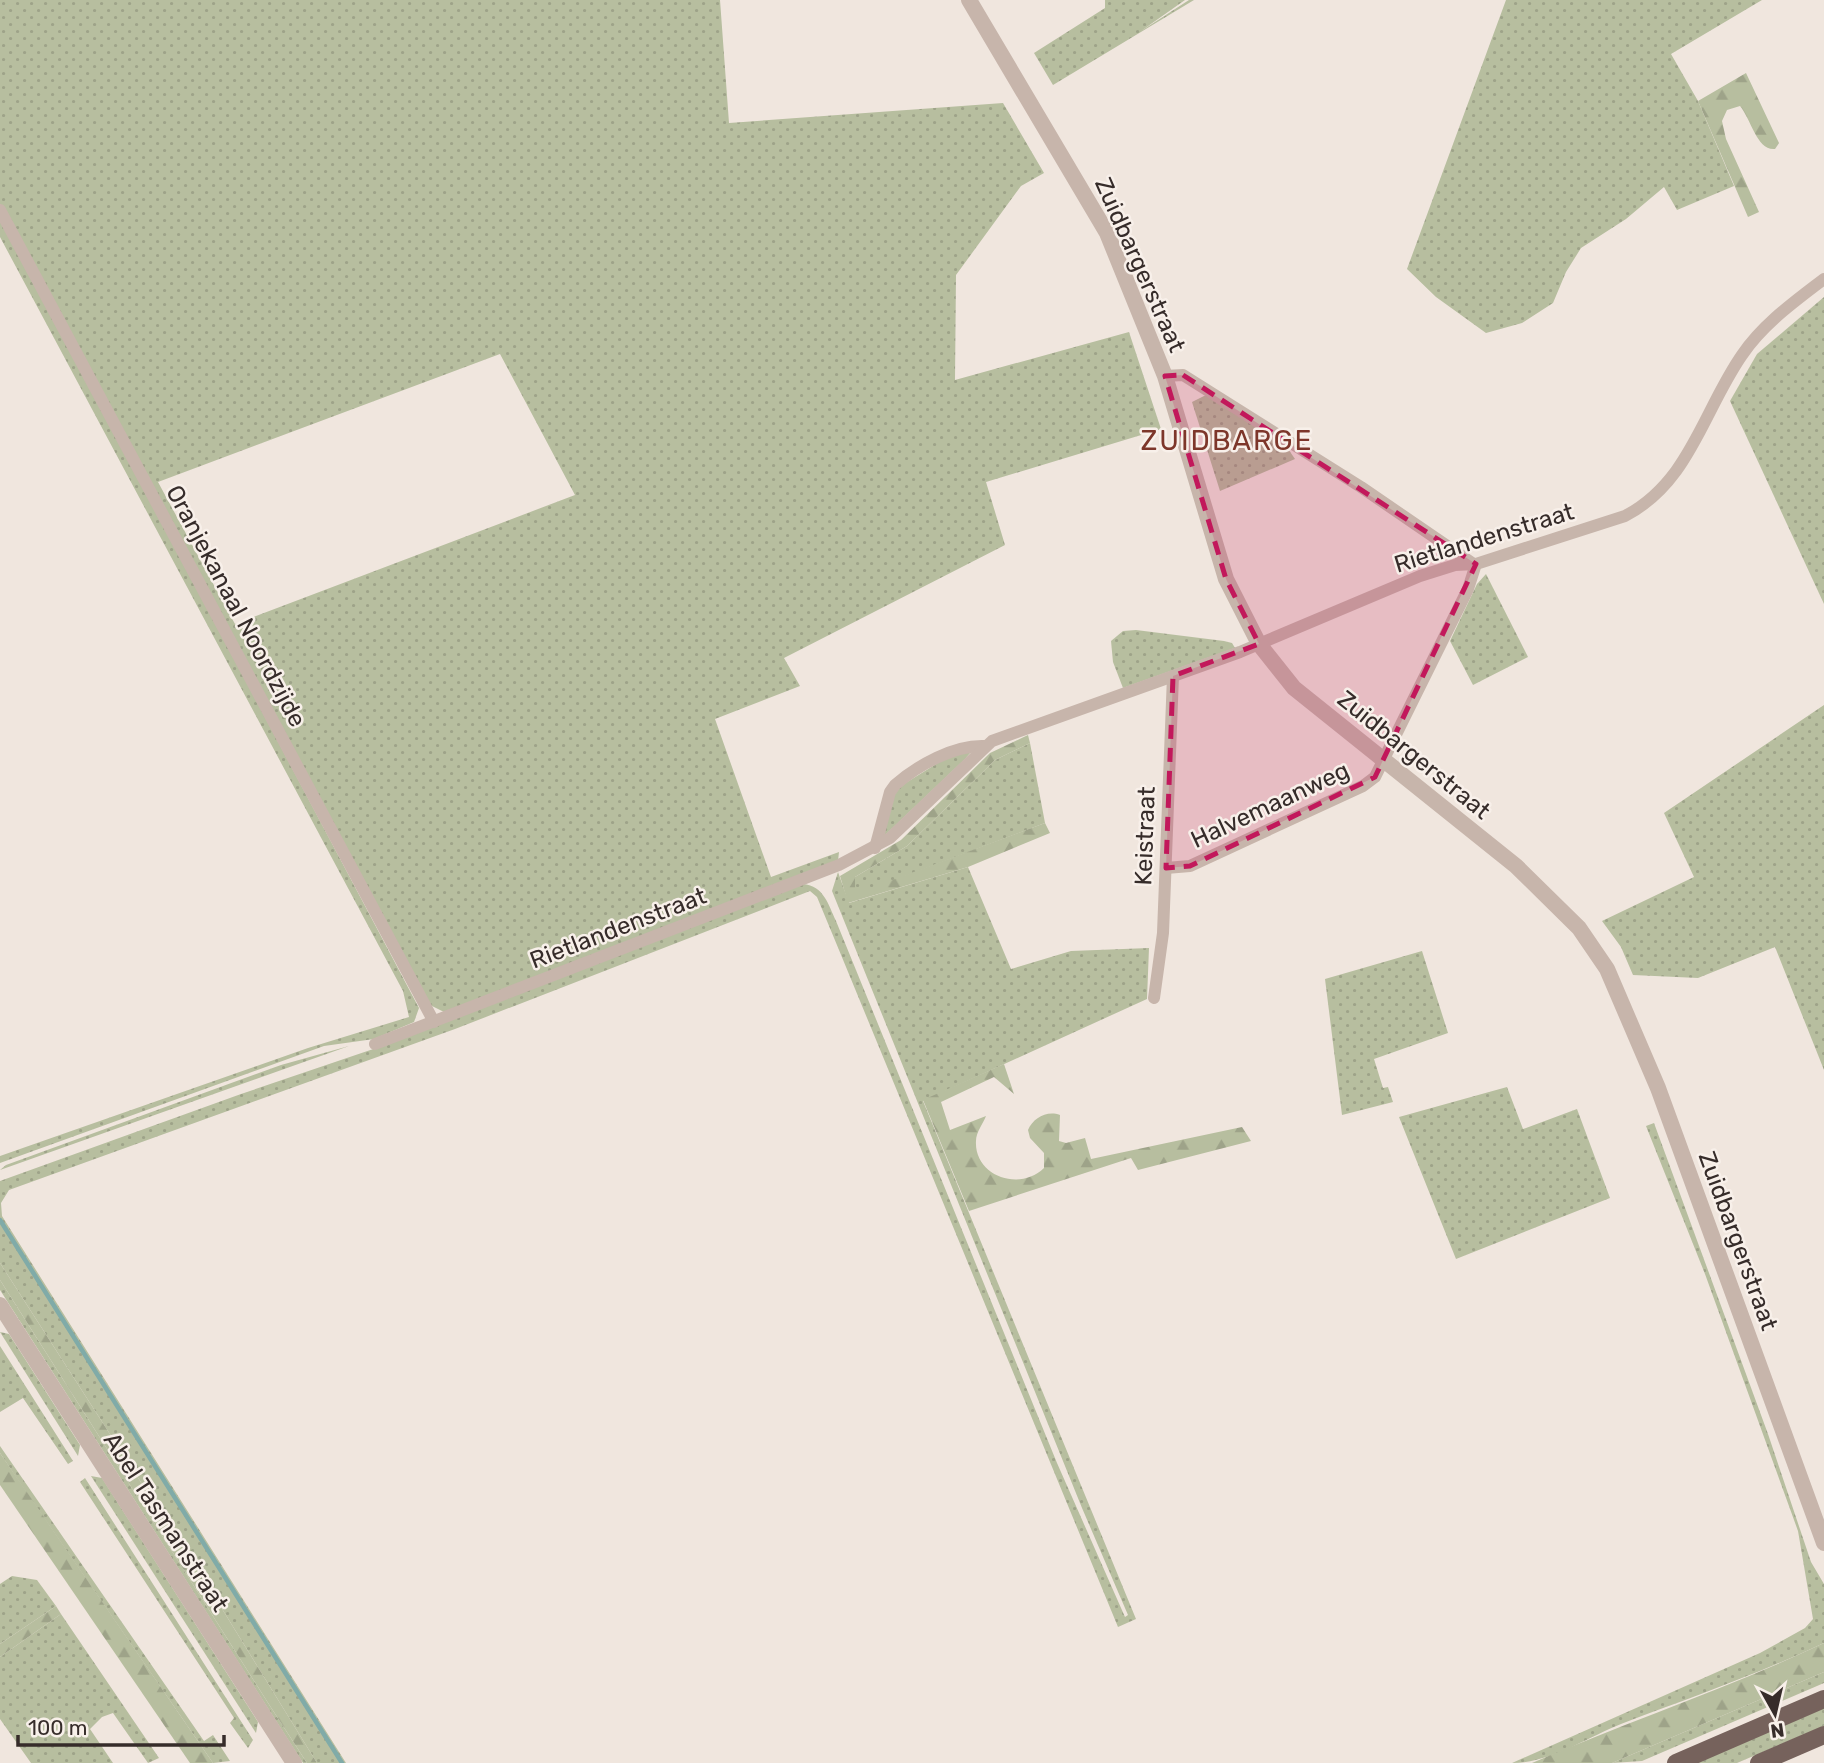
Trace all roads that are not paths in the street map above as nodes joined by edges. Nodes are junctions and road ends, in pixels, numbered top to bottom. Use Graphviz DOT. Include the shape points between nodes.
graph roads {
  1 [pos="969,0"];
  2 [pos="0,210"];
  3 [pos="1824,279"];
  4 [pos="1165,376"];
  5 [pos="1476,564"];
  6 [pos="1259,644"];
  7 [pos="1173,677"];
  8 [pos="984,746"];
  9 [pos="1385,762"];
  10 [pos="875,848"];
  11 [pos="1166,868"];
  12 [pos="1154,998"];
  13 [pos="434,1022"];
  14 [pos="374,1044"];
  15 [pos="0,1306"];
  16 [pos="1824,1543"];
  17 [pos="1824,1699"];
  18 [pos="1824,1735"];
  19 [pos="294,1763"];
  20 [pos="1676,1763"];
  21 [pos="1759,1763"];
  1 -- 4 [label="street, Zuidbargerstraat" via="1107,233"];
  2 -- 13 [label="street, Oranjekanaal Noordzijde"];
  3 -- 5 [label="street, Rietlandenstraat" via="1770,321 1742,354 1659,495 1625,516"];
  4 -- 5 [label="street" via="1183,375"];
  4 -- 6 [label="street, Zuidbargerstraat" via="1226,579"];
  5 -- 6 [label="street, Rietlandenstraat" via="1420,576"];
  5 -- 9 [label="street, Halvemaanweg"];
  6 -- 7 [label="street, Rietlandenstraat"];
  6 -- 9 [label="street, Zuidbargerstraat" via="1294,688"];
  7 -- 8 [label="street, Rietlandenstraat"];
  7 -- 11 [label="street, Keistraat"];
  8 -- 10 [label="street, Rietlandenstraat"];
  8 -- 10 [label="street, Rietlandenstraat" via="945,755 895,785"];
  9 -- 11 [label="street, Halvemaanweg" via="1363,786 1190,866"];
  9 -- 16 [label="street, Zuidbargerstraat" via="1534,883 1578,928 1607,969 1658,1088"];
  10 -- 13 [label="street, Rietlandenstraat"];
  11 -- 12 [label="street, Keistraat"];
  13 -- 14 [label="street, Rietlandenstraat"];
  15 -- 19 [label="street, Abel Tasmanstraat"];
  17 -- 20 [label="main road"];
  18 -- 21 [label="main road"];
}
